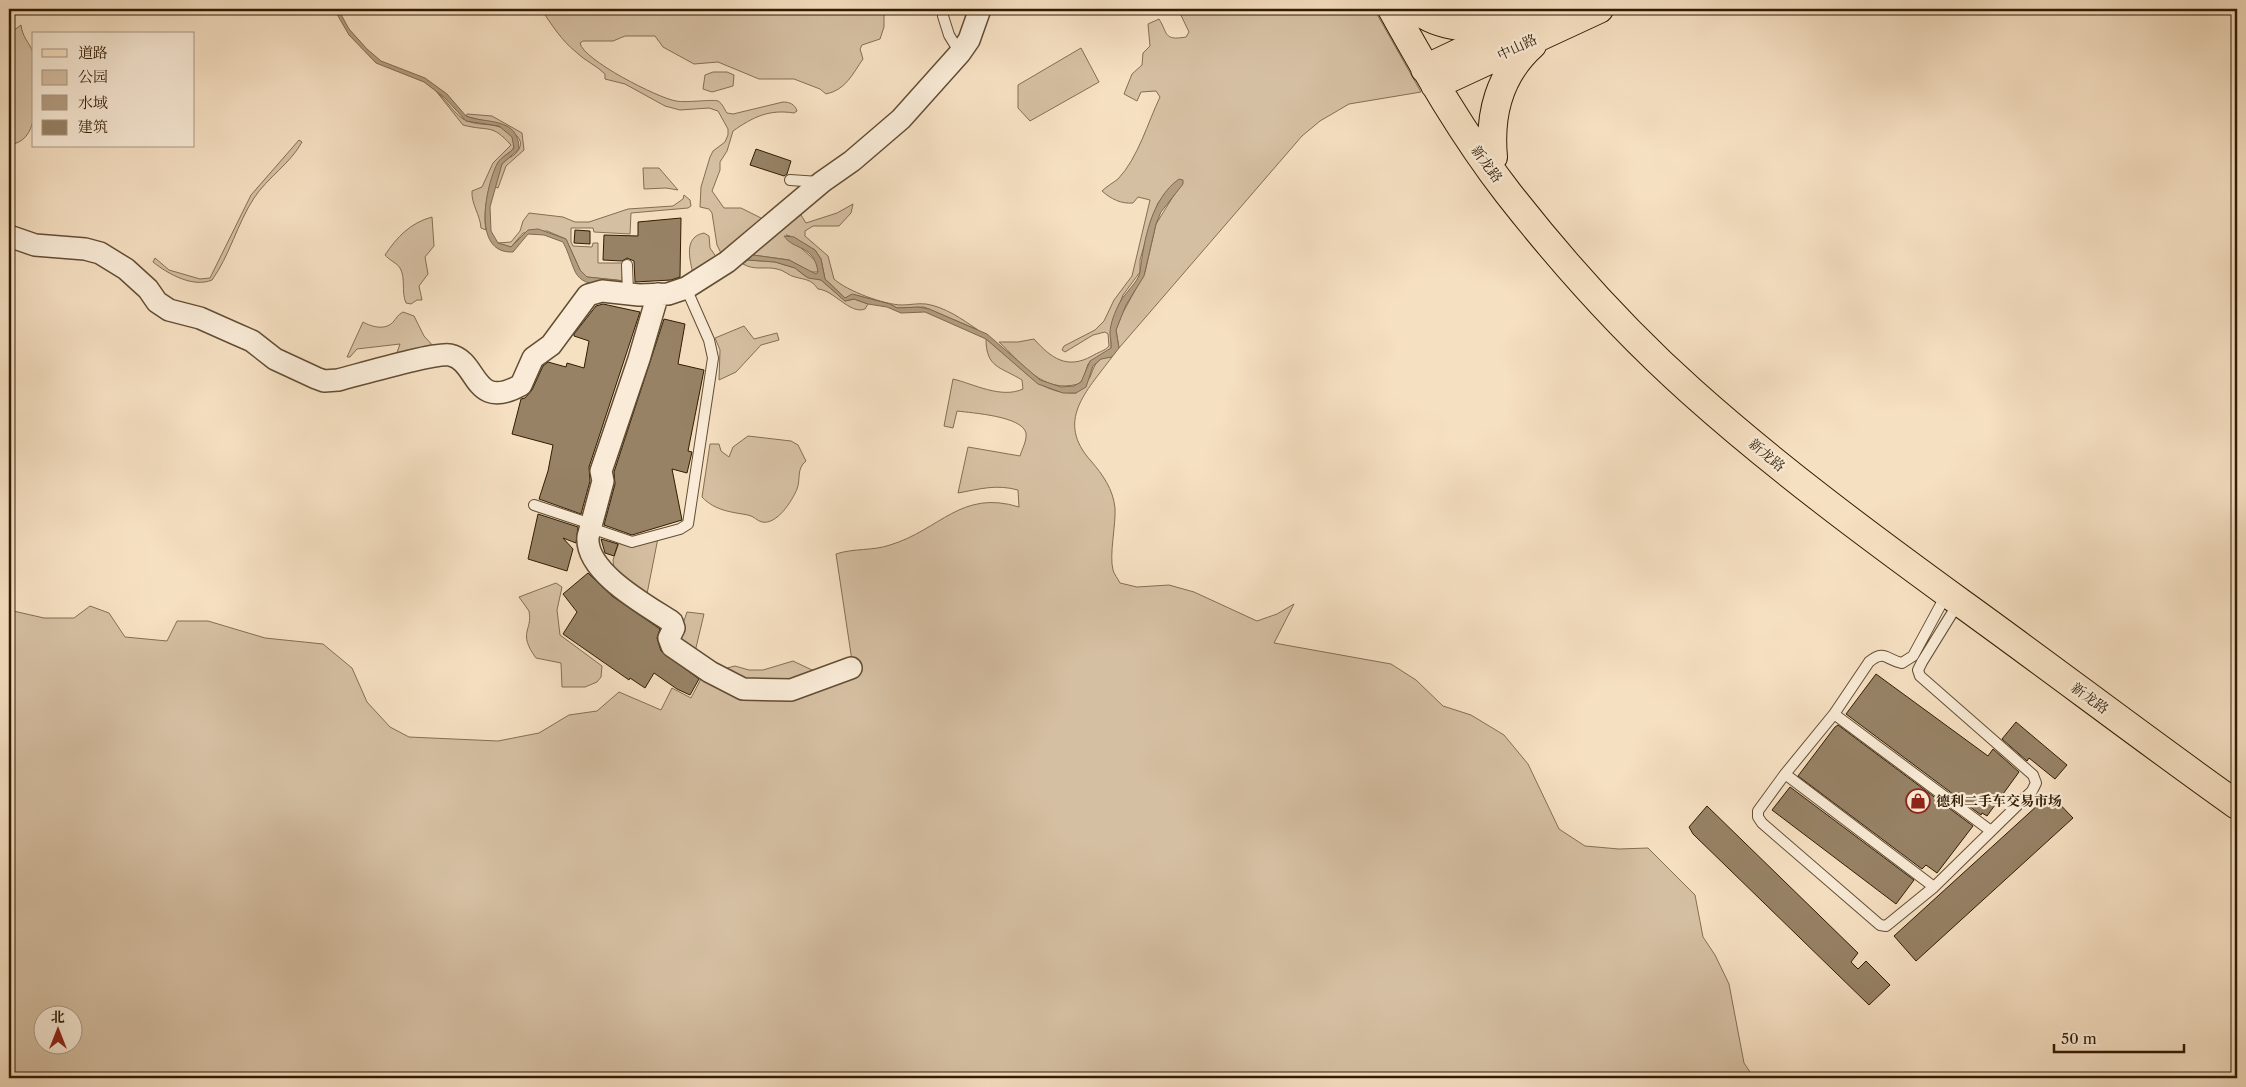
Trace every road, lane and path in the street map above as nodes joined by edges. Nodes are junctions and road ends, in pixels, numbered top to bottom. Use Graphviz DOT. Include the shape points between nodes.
graph roads {
  1 [pos="980,9"];
  2 [pos="1392,9"];
  3 [pos="1402,9"];
  4 [pos="1416,9"];
  5 [pos="1599,9"];
  6 [pos="943,16"];
  7 [pos="1544,20"];
  8 [pos="960,53"];
  9 [pos="1434,75"];
  10 [pos="1493,156"];
  11 [pos="790,180"];
  12 [pos="822,182"];
  13 [pos="9,236"];
  14 [pos="627,265"];
  15 [pos="686,288"];
  16 [pos="628,293"];
  17 [pos="658,294"];
  18 [pos="534,505"];
  19 [pos="591,527"];
  20 [pos="1955,594"];
  21 [pos="851,668"];
  22 [pos="1834,714"];
  23 [pos="1785,774"];
  24 [pos="2237,797"];
  25 [pos="2237,805"];
  26 [pos="1991,831"];
  27 [pos="1934,888"];
  1 -- 8 [label="street" via="972,33"];
  2 -- 9 [label="main road, 新龙路"];
  3 -- 9 [label="main road, 新龙路"];
  4 -- 7 [label="main road" via="1442,22 1478,27"];
  5 -- 7 [label="main road, 中山路"];
  6 -- 8 [label="lane"];
  7 -- 9 [label="main road, 中山路"];
  7 -- 10 [label="main road" via="1502,85 1493,122"];
  8 -- 12 [label="street" via="901,119"];
  9 -- 10 [label="main road, 新龙路"];
  9 -- 20 [label="main road, 新龙路" via="1469,139 1508,193 1610,311 1691,392 1815,494"];
  10 -- 20 [label="main road, 新龙路" via="1512,187 1572,260 1697,388"];
  11 -- 12 [label="lane"];
  12 -- 15 [label="street" via="727,262"];
  13 -- 16 [label="street" via="36,245 100,253 126,270 169,310 200,318 252,341 275,359 324,381 450,355 462,362 474,380 488,390 505,392 522,385 533,358 551,345 588,295 602,291"];
  14 -- 16 [label="lane"];
  15 -- 17 [label="street"];
  15 -- 19 [label="lane" via="709,340 713,358 688,524 632,542"];
  16 -- 17 [label="street"];
  17 -- 19 [label="street" via="601,471 603,481"];
  18 -- 19 [label="lane" via="585,522"];
  19 -- 21 [label="street" via="588,544 596,562 635,598 672,622 674,628 669,638 672,646 726,682 743,689 790,690"];
  20 -- 22 [label="lane" via="1913,656 1902,663 1886,655 1877,655"];
  20 -- 24 [label="main road, 新龙路"];
  20 -- 25 [label="main road, 新龙路"];
  20 -- 26 [label="lane" via="1918,670 1920,676 2033,775 2036,783 2032,791"];
  22 -- 23 [label="lane"];
  22 -- 26 [label="lane"];
  23 -- 27 [label="lane"];
  23 -- 27 [label="lane" via="1758,811 1758,817 1880,925 1892,922"];
  26 -- 27 [label="lane"];
}
